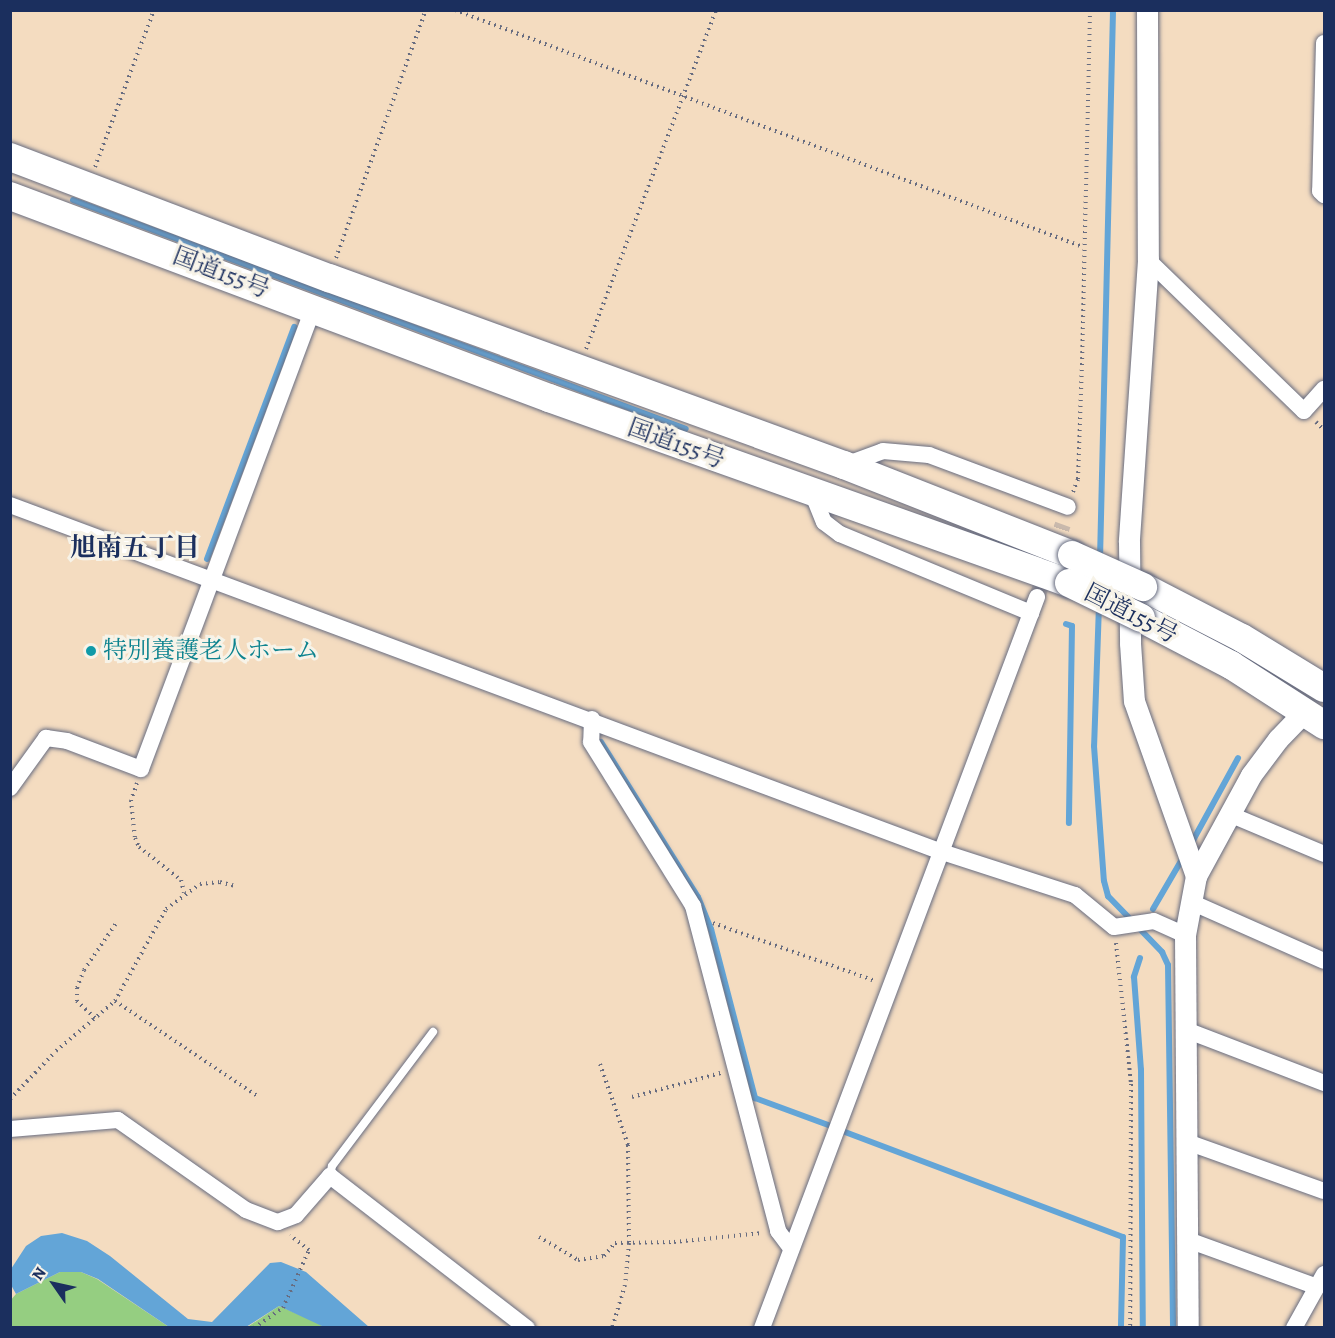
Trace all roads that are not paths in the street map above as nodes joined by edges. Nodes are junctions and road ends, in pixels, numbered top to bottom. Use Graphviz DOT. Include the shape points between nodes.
graph roads {
  1 [pos="1148,10"];
  2 [pos="1324,43"];
  3 [pos="10,157"];
  4 [pos="1324,195"];
  5 [pos="10,196"];
  6 [pos="1148,260"];
  7 [pos="313,308"];
  8 [pos="1324,389"];
  9 [pos="844,465"];
  10 [pos="813,495"];
  11 [pos="10,505"];
  12 [pos="1068,507"];
  13 [pos="211,581"];
  14 [pos="1324,688"];
  15 [pos="1314,718"];
  16 [pos="592,719"];
  17 [pos="10,788"];
  18 [pos="1229,814"];
  19 [pos="942,852"];
  20 [pos="1324,854"];
  21 [pos="1196,876"];
  22 [pos="1191,902"];
  23 [pos="1185,935"];
  24 [pos="1324,961"];
  25 [pos="1186,1030"];
  26 [pos="433,1032"];
  27 [pos="1324,1083"];
  28 [pos="10,1129"];
  29 [pos="1187,1142"];
  30 [pos="330,1176"];
  31 [pos="1324,1191"];
  32 [pos="1188,1240"];
  33 [pos="791,1248"];
  34 [pos="1321,1280"];
  35 [pos="527,1328"];
  36 [pos="762,1328"];
  37 [pos="1188,1328"];
  38 [pos="1294,1328"];
  1 -- 6 [label="street"];
  2 -- 4 [label="street" via="1320,191"];
  3 -- 9 [label="highway, 国道155号"];
  5 -- 7 [label="highway, 国道155号"];
  6 -- 8 [label="street" via="1304,411"];
  6 -- 21 [label="street" via="1130,542 1134,701"];
  7 -- 10 [label="highway, 国道155号"];
  7 -- 13 [label="street"];
  9 -- 12 [label="street" via="883,451 928,455"];
  9 -- 14 [label="highway, 国道155号, bridge" via="1143,587 1242,638"];
  10 -- 15 [label="highway, 国道155号, bridge" via="1069,583 1231,665"];
  10 -- 19 [label="street" via="824,522 840,534 1034,605"];
  11 -- 13 [label="street"];
  13 -- 16 [label="street"];
  13 -- 17 [label="street" via="141,769 67,741 46,738"];
  15 -- 18 [label="street" via="1278,739"];
  16 -- 19 [label="street"];
  16 -- 33 [label="street" via="591,742 693,906 778,1231"];
  18 -- 20 [label="street"];
  18 -- 21 [label="street"];
  19 -- 23 [label="street" via="1075,895 1113,927 1154,921"];
  19 -- 33 [label="street"];
  21 -- 22 [label="street"];
  22 -- 23 [label="street"];
  22 -- 24 [label="street"];
  23 -- 25 [label="street"];
  25 -- 27 [label="street"];
  25 -- 29 [label="street"];
  26 -- 30 [label="lane" via="332,1166"];
  28 -- 30 [label="street" via="118,1120 246,1210 278,1222 296,1215"];
  29 -- 31 [label="street"];
  29 -- 32 [label="street"];
  30 -- 35 [label="street"];
  32 -- 34 [label="street"];
  32 -- 37 [label="street"];
  33 -- 36 [label="street"];
  34 -- 38 [label="street"];
}
